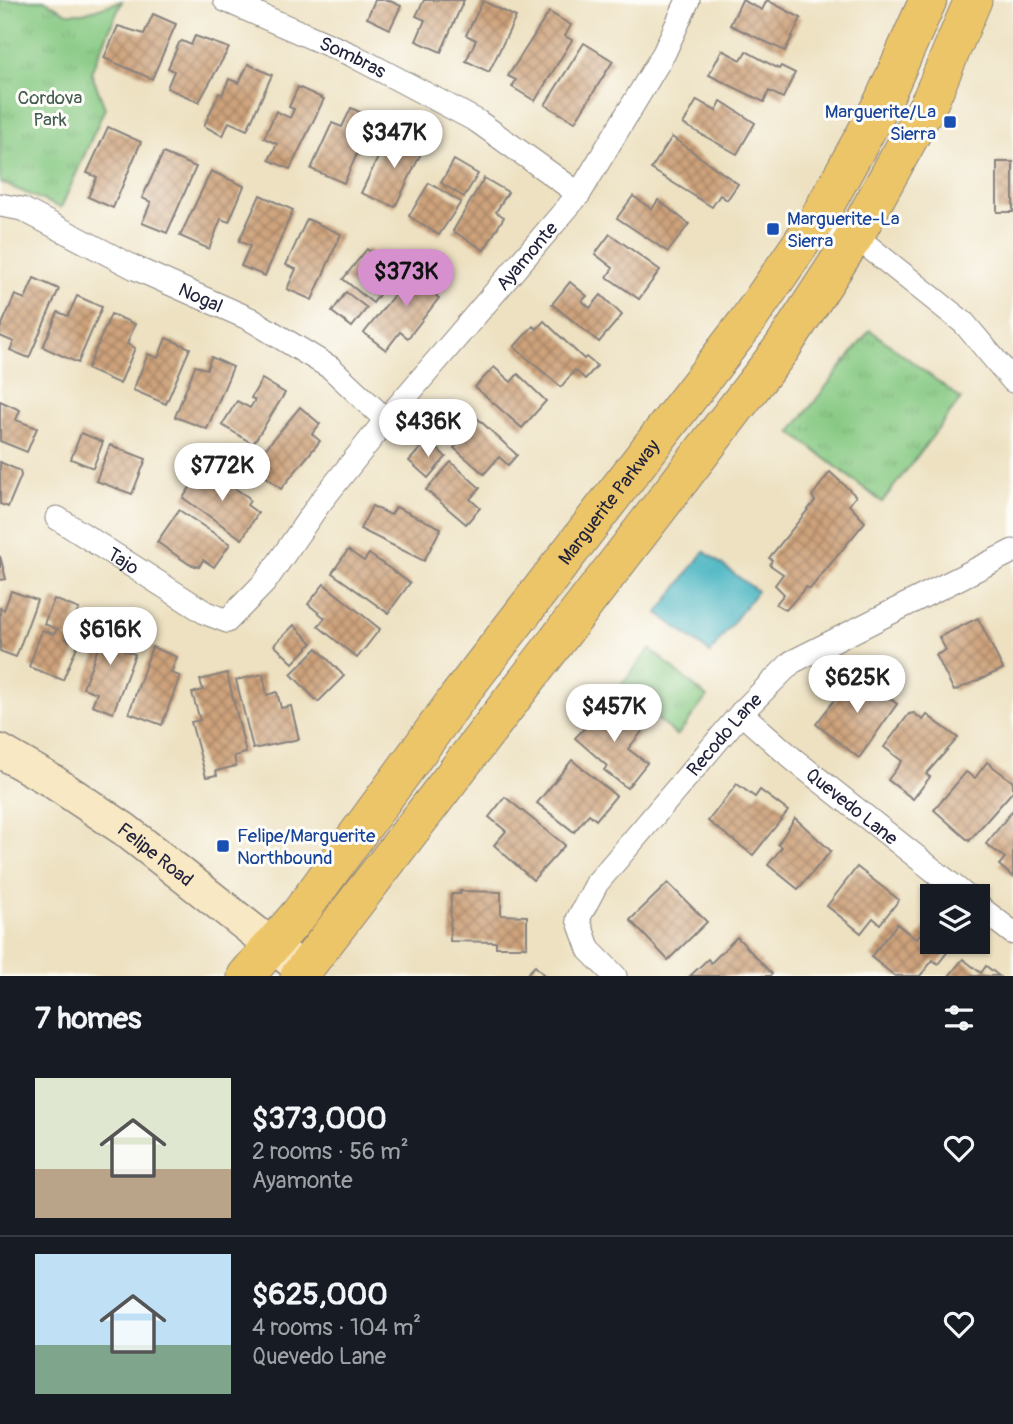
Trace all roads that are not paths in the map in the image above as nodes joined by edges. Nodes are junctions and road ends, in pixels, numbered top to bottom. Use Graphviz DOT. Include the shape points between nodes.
graph roads {
  1 [pos="225,0"];
  2 [pos="688,0"];
  3 [pos="928,0"];
  4 [pos="973,0"];
  5 [pos="579,194"];
  6 [pos="0,205"];
  7 [pos="819,217"];
  8 [pos="855,236"];
  9 [pos="1013,381"];
  10 [pos="386,420"];
  11 [pos="57,518"];
  12 [pos="1013,551"];
  13 [pos="227,621"];
  14 [pos="741,713"];
  15 [pos="0,751"];
  16 [pos="951,884"];
  17 [pos="990,915"];
  18 [pos="1013,933"];
  19 [pos="271,945"];
  20 [pos="305,974"];
  21 [pos="246,976"];
  22 [pos="615,976"];
  1 -- 5 [label="street, Sombras" via="352,55 477,121"];
  2 -- 5 [label="street, Ayamonte" via="664,53"];
  3 -- 7 [label="main road, Marguerite Parkway" via="883,101"];
  4 -- 8 [label="main road" via="931,99"];
  5 -- 10 [label="street, Ayamonte"];
  6 -- 10 [label="street, Nogal" via="22,209 135,268 250,319 331,368"];
  7 -- 8 [label="street"];
  7 -- 19 [label="main road, Marguerite Parkway" via="746,323 467,686 300,913"];
  8 -- 9 [label="street" via="964,323"];
  8 -- 20 [label="main road" via="782,348"];
  10 -- 13 [label="street, Ayamonte" via="319,504 265,583"];
  11 -- 13 [label="street, Tajo" via="206,613"];
  12 -- 14 [label="street, Recodo Lane" via="792,662"];
  14 -- 16 [label="street, Quevedo Lane"];
  14 -- 22 [label="street, Recodo Lane" via="597,883 578,919 589,950"];
  15 -- 19 [label="main road, Felipe Road" via="124,829"];
  17 -- 18 [label="street"];
  19 -- 20 [label="main road, Felipe Road"];
  19 -- 21 [label="main road, Marguerite Parkway"];
}
